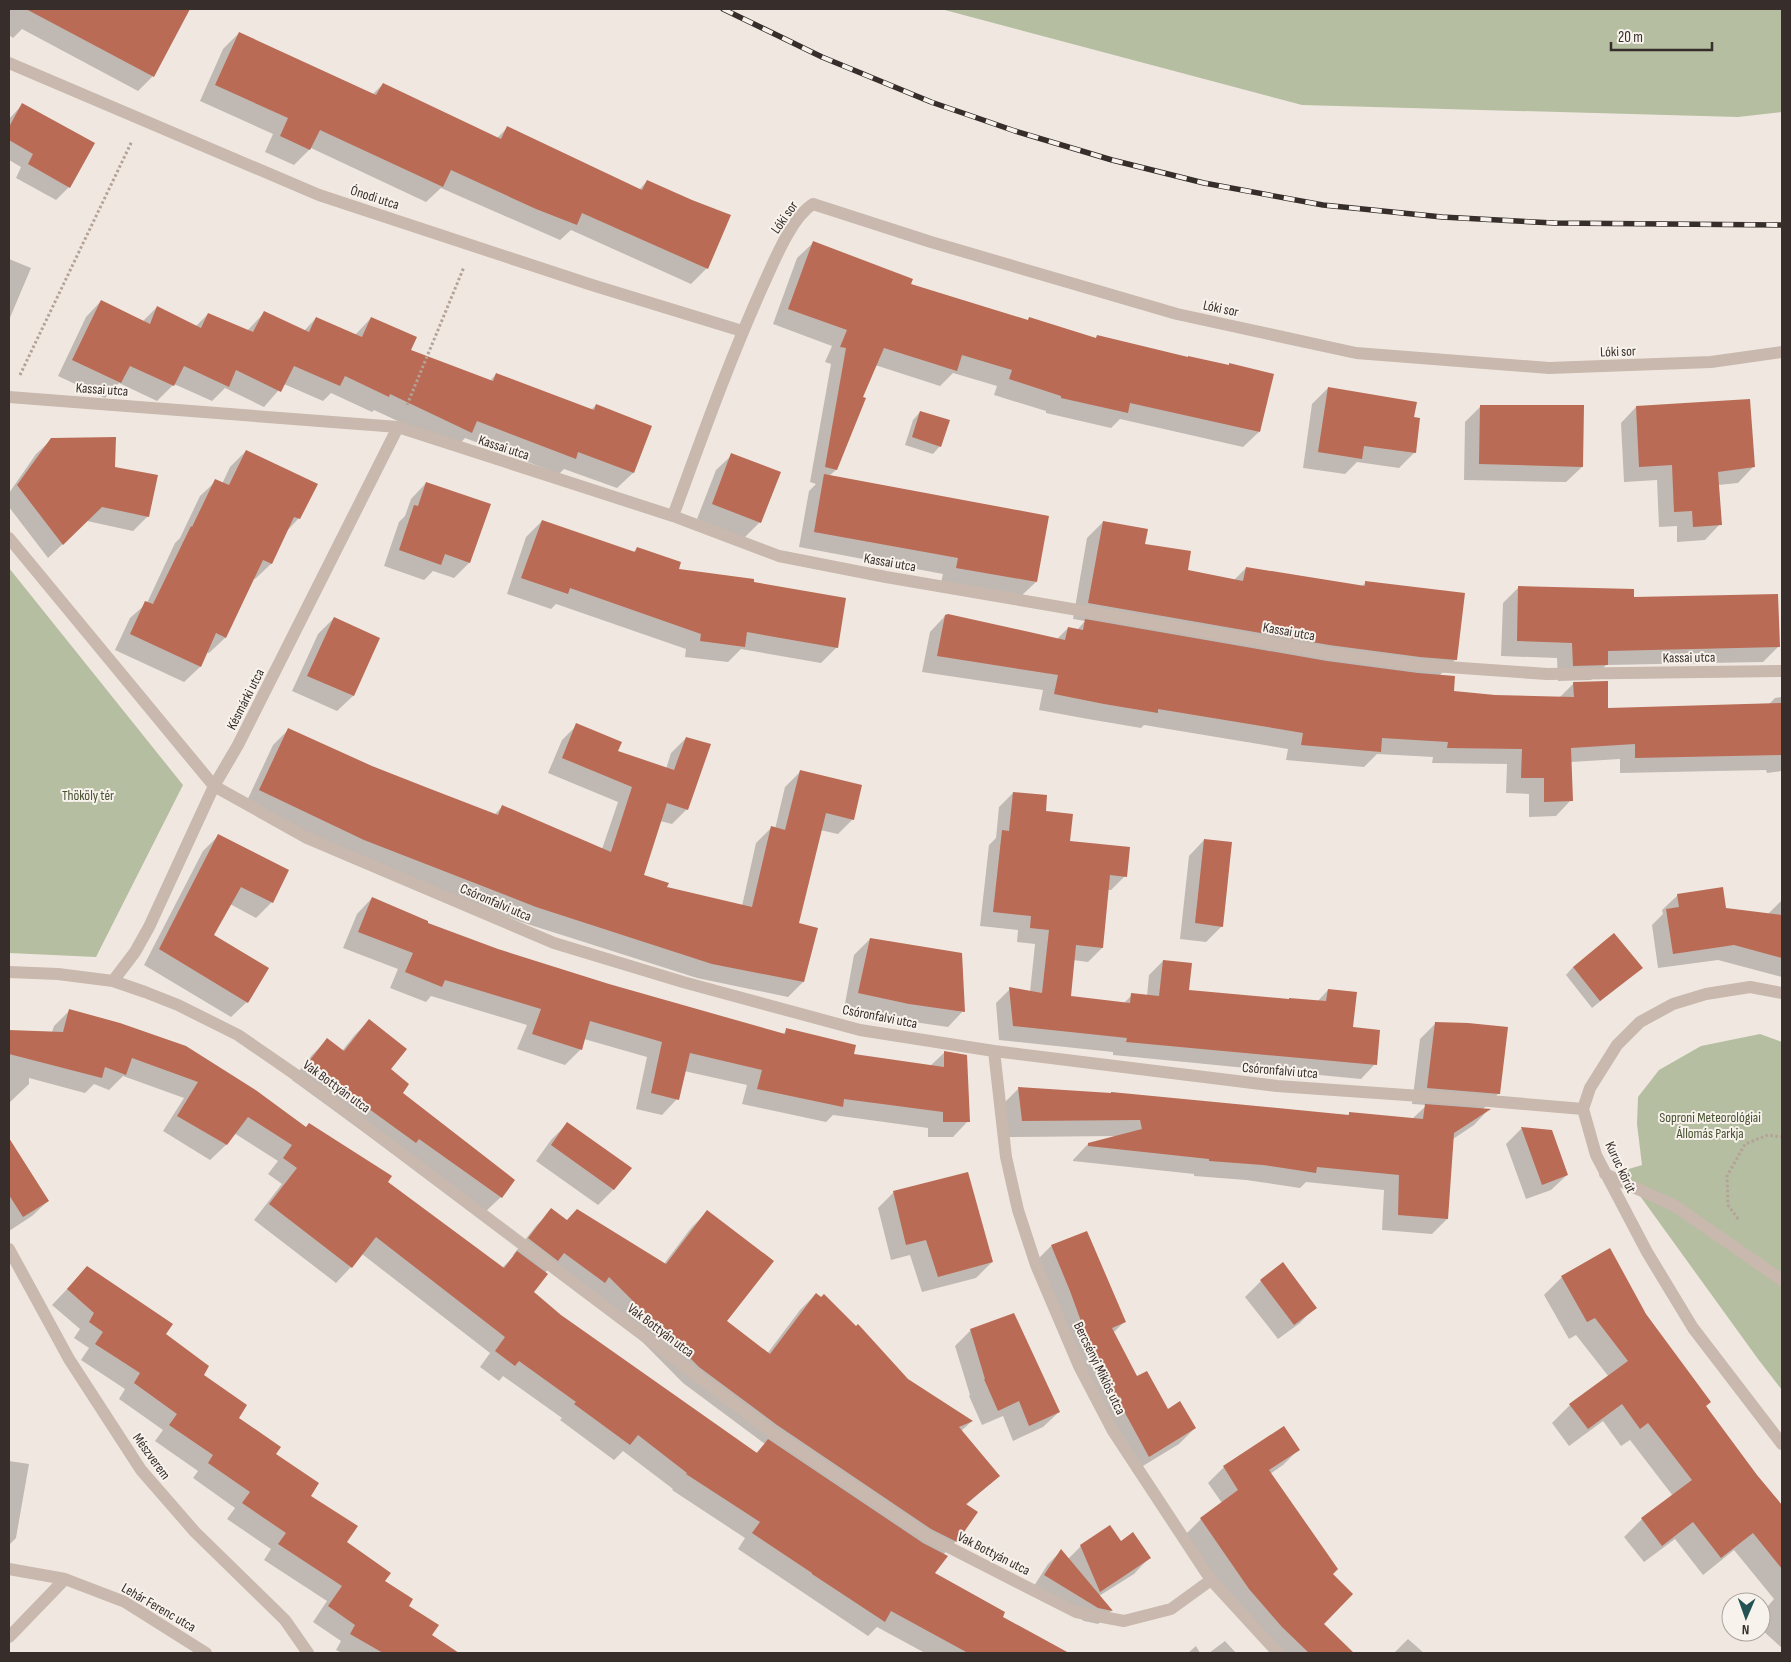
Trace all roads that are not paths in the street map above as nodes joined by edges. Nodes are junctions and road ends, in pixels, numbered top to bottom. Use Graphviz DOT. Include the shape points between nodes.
graph roads {
  1 [pos="9,63"];
  2 [pos="742,331"];
  3 [pos="1782,352"];
  4 [pos="9,397"];
  5 [pos="398,427"];
  6 [pos="674,516"];
  7 [pos="9,538"];
  8 [pos="1782,671"];
  9 [pos="214,786"];
  10 [pos="9,972"];
  11 [pos="113,982"];
  12 [pos="1782,992"];
  13 [pos="994,1051"];
  14 [pos="1583,1110"];
  15 [pos="1605,1174"];
  16 [pos="9,1249"];
  17 [pos="1782,1280"];
  18 [pos="1782,1444"];
  19 [pos="9,1569"];
  20 [pos="66,1579"];
  21 [pos="1210,1580"];
  22 [pos="9,1636"];
  23 [pos="206,1653"];
  24 [pos="308,1653"];
  25 [pos="1278,1653"];
  1 -- 2 [label="street, Ónodi utca" via="319,195"];
  2 -- 3 [label="street, Lóki sor" via="779,250 804,209 813,204 1177,314 1356,353 1549,368 1711,362"];
  2 -- 6 [label="street, Lóki sor"];
  4 -- 5 [label="street, Kassai utca"];
  5 -- 6 [label="street, Kassai utca"];
  5 -- 9 [label="street, Késmárki utca" via="238,745"];
  6 -- 8 [label="street, Kassai utca" via="779,556 1328,653 1420,665 1547,674"];
  7 -- 9 [label="street"];
  9 -- 11 [label="street, Késmárki utca" via="149,927"];
  9 -- 13 [label="street, Csóronfalvi utca" via="307,838 554,943 860,1030"];
  10 -- 11 [label="street" via="58,974"];
  11 -- 21 [label="street, Vak Bottyán utca" via="178,1005 238,1035 312,1086 772,1432 927,1536 1076,1612 1124,1621 1171,1609"];
  12 -- 14 [label="street" via="1750,987 1706,994 1673,1004 1640,1022 1617,1045 1590,1088"];
  13 -- 14 [label="street, Csóronfalvi utca" via="1276,1086"];
  13 -- 21 [label="street, Bercsényi Miklós utca" via="1006,1158 1036,1265 1079,1366 1113,1431"];
  14 -- 15 [label="street, Kuruc körút"];
  15 -- 17 [label="street" via="1675,1206"];
  15 -- 18 [label="street, Kuruc körút" via="1693,1328"];
  16 -- 24 [label="street, Mészverem" via="69,1359 141,1470 195,1532 285,1620"];
  19 -- 20 [label="street, Lehár Ferenc utca"];
  20 -- 22 [label="street"];
  20 -- 23 [label="street, Lehár Ferenc utca" via="125,1602"];
  21 -- 25 [label="street, Bercsényi Miklós utca"];
}
